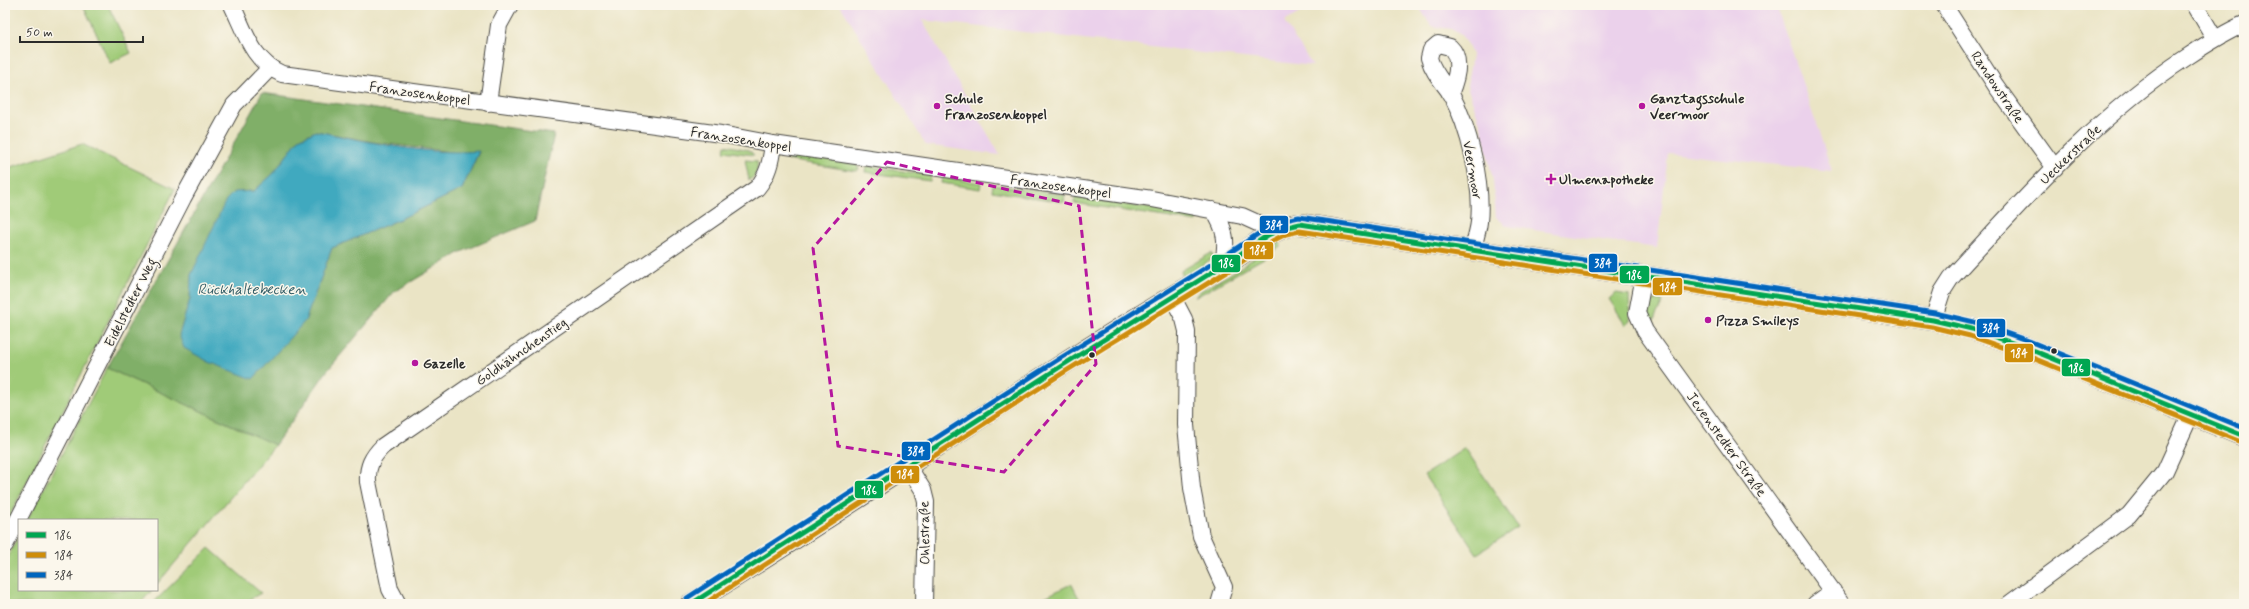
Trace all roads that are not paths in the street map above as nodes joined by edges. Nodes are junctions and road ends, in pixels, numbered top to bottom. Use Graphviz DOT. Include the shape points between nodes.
graph roads {
  1 [pos="232,5"];
  2 [pos="510,5"];
  3 [pos="1944,5"];
  4 [pos="2195,5"];
  5 [pos="2244,24"];
  6 [pos="2215,39"];
  7 [pos="269,69"];
  8 [pos="1450,94"];
  9 [pos="488,103"];
  10 [pos="773,144"];
  11 [pos="2055,168"];
  12 [pos="1213,210"];
  13 [pos="1275,231"];
  14 [pos="1473,248"];
  15 [pos="1222,266"];
  16 [pos="1644,276"];
  17 [pos="1172,296"];
  18 [pos="1933,320"];
  19 [pos="2191,414"];
  20 [pos="2244,436"];
  21 [pos="908,466"];
  22 [pos="18,519"];
  23 [pos="18,520"];
  24 [pos="5,545"];
  25 [pos="1833,591"];
  26 [pos="398,604"];
  27 [pos="691,604"];
  28 [pos="924,604"];
  29 [pos="1217,604"];
  30 [pos="1815,604"];
  31 [pos="1842,604"];
  32 [pos="2009,604"];
  1 -- 7 [label="street" via="254,51"];
  2 -- 9 [label="street" via="499,25"];
  3 -- 11 [label="street, Randowstraße" via="1996,86"];
  4 -- 6 [label="street"];
  5 -- 6 [label="street, Ueckerstraße"];
  6 -- 11 [label="street, Ueckerstraße" via="2131,97"];
  7 -- 9 [label="street, Franzosenkoppel" via="287,75"];
  7 -- 22 [label="street, Eidelstedter Weg" via="234,105 179,205"];
  8 -- 14 [label="street, Veermoor" via="1466,132 1478,191 1479,222"];
  9 -- 10 [label="street, Franzosenkoppel" via="721,134"];
  10 -- 12 [label="street, Franzosenkoppel"];
  10 -- 26 [label="street, Goldhähnchenstieg" via="768,170 757,188 375,454 368,467 368,482 390,589"];
  11 -- 18 [label="street, Ueckerstraße" via="1951,278 1942,292"];
  12 -- 13 [label="street, Franzosenkoppel" via="1242,216"];
  12 -- 15 [label="street" via="1224,228 1226,239"];
  13 -- 14 [label="street" via="1300,224"];
  13 -- 15 [label="street"];
  14 -- 16 [label="street"];
  15 -- 17 [label="street"];
  16 -- 18 [label="street"];
  16 -- 25 [label="street, Jevenstedter Straße" via="1638,313 1645,331"];
  17 -- 21 [label="street" via="1095,343"];
  17 -- 29 [label="street" via="1187,331 1187,454 1201,536 1224,587 1223,596"];
  18 -- 19 [label="street" via="1972,329 2028,348"];
  19 -- 20 [label="street"];
  19 -- 32 [label="street" via="2165,470 2128,515"];
  21 -- 27 [label="street"];
  21 -- 28 [label="street, Ohlestraße" via="923,490 926,502"];
  23 -- 24 [label="street, Eidelstedter Weg"];
  25 -- 30 [label="street"];
  25 -- 31 [label="street, Jevenstedter Straße"];
}
